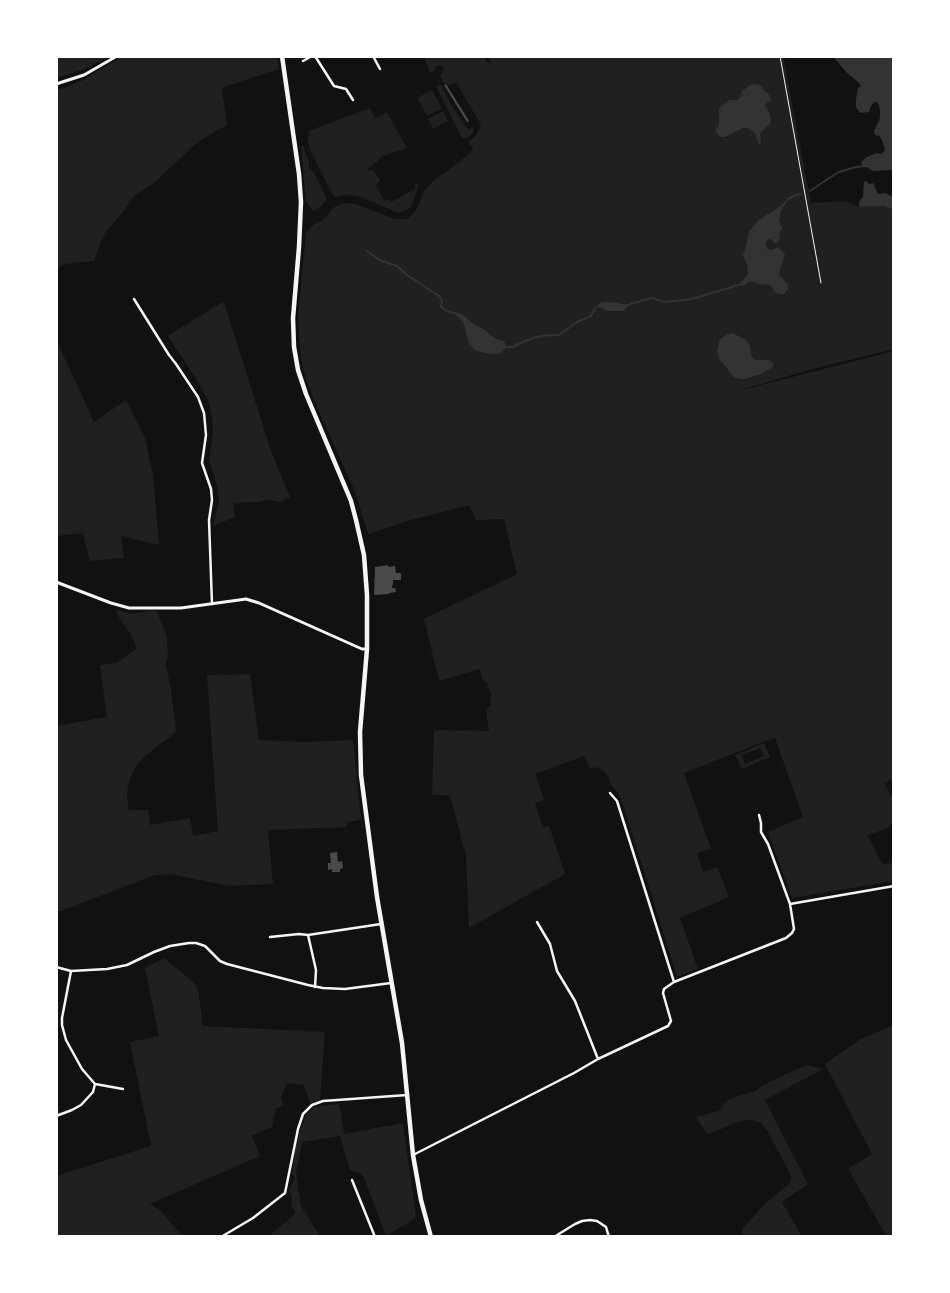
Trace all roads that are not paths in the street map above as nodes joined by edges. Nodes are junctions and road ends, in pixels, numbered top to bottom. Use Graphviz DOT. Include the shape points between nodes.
graph roads {
  1 [pos="117,56"];
  2 [pos="282,56"];
  3 [pos="314,56"];
  4 [pos="373,56"];
  5 [pos="780,56"];
  6 [pos="303,61"];
  7 [pos="380,69"];
  8 [pos="56,84"];
  9 [pos="353,100"];
  10 [pos="821,283"];
  11 [pos="134,300"];
  12 [pos="56,582"];
  13 [pos="212,604"];
  14 [pos="367,649"];
  15 [pos="610,792"];
  16 [pos="759,815"];
  17 [pos="894,886"];
  18 [pos="790,904"];
  19 [pos="537,922"];
  20 [pos="382,924"];
  21 [pos="308,935"];
  22 [pos="270,936"];
  23 [pos="56,968"];
  24 [pos="71,971"];
  25 [pos="674,982"];
  26 [pos="392,983"];
  27 [pos="315,987"];
  28 [pos="598,1059"];
  29 [pos="95,1084"];
  30 [pos="123,1089"];
  31 [pos="407,1096"];
  32 [pos="56,1116"];
  33 [pos="413,1155"];
  34 [pos="352,1180"];
  35 [pos="221,1237"];
  36 [pos="375,1237"];
  37 [pos="431,1237"];
  38 [pos="554,1237"];
  39 [pos="609,1237"];
  1 -- 8 [label="street" via="84,75"];
  2 -- 14 [label="main road" via="301,202 293,318 294,352 306,394 356,520 365,559"];
  3 -- 6 [label="street"];
  3 -- 9 [label="street" via="334,86 346,89"];
  4 -- 7 [label="street"];
  5 -- 10 [label="lane"];
  11 -- 13 [label="street" via="198,397 204,413 206,435 202,463 212,500 209,520"];
  12 -- 13 [label="street" via="129,608 181,608"];
  13 -- 14 [label="street" via="241,599 252,601"];
  14 -- 20 [label="main road" via="360,732 361,768"];
  15 -- 25 [label="street" via="617,801"];
  16 -- 18 [label="street" via="762,832"];
  17 -- 18 [label="street"];
  18 -- 25 [label="street" via="794,929 786,938"];
  19 -- 28 [label="street" via="550,944 557,971 575,1001"];
  20 -- 21 [label="street"];
  20 -- 26 [label="main road"];
  21 -- 22 [label="street"];
  21 -- 27 [label="street" via="316,970"];
  23 -- 24 [label="street"];
  24 -- 27 [label="street" via="119,967 170,946 196,943 205,946 227,964"];
  24 -- 29 [label="street" via="62,1018 63,1032 72,1053"];
  25 -- 28 [label="street" via="663,993 670,1024"];
  26 -- 27 [label="street" via="345,989"];
  26 -- 31 [label="main road"];
  28 -- 33 [label="street"];
  29 -- 30 [label="street"];
  29 -- 32 [label="street" via="93,1092 81,1105"];
  31 -- 33 [label="main road"];
  31 -- 35 [label="street" via="323,1101 312,1105 303,1114 298,1129 285,1193 242,1226"];
  33 -- 37 [label="main road"];
  34 -- 36 [label="street"];
  38 -- 39 [label="street" via="574,1224 590,1220 603,1224"];
}
